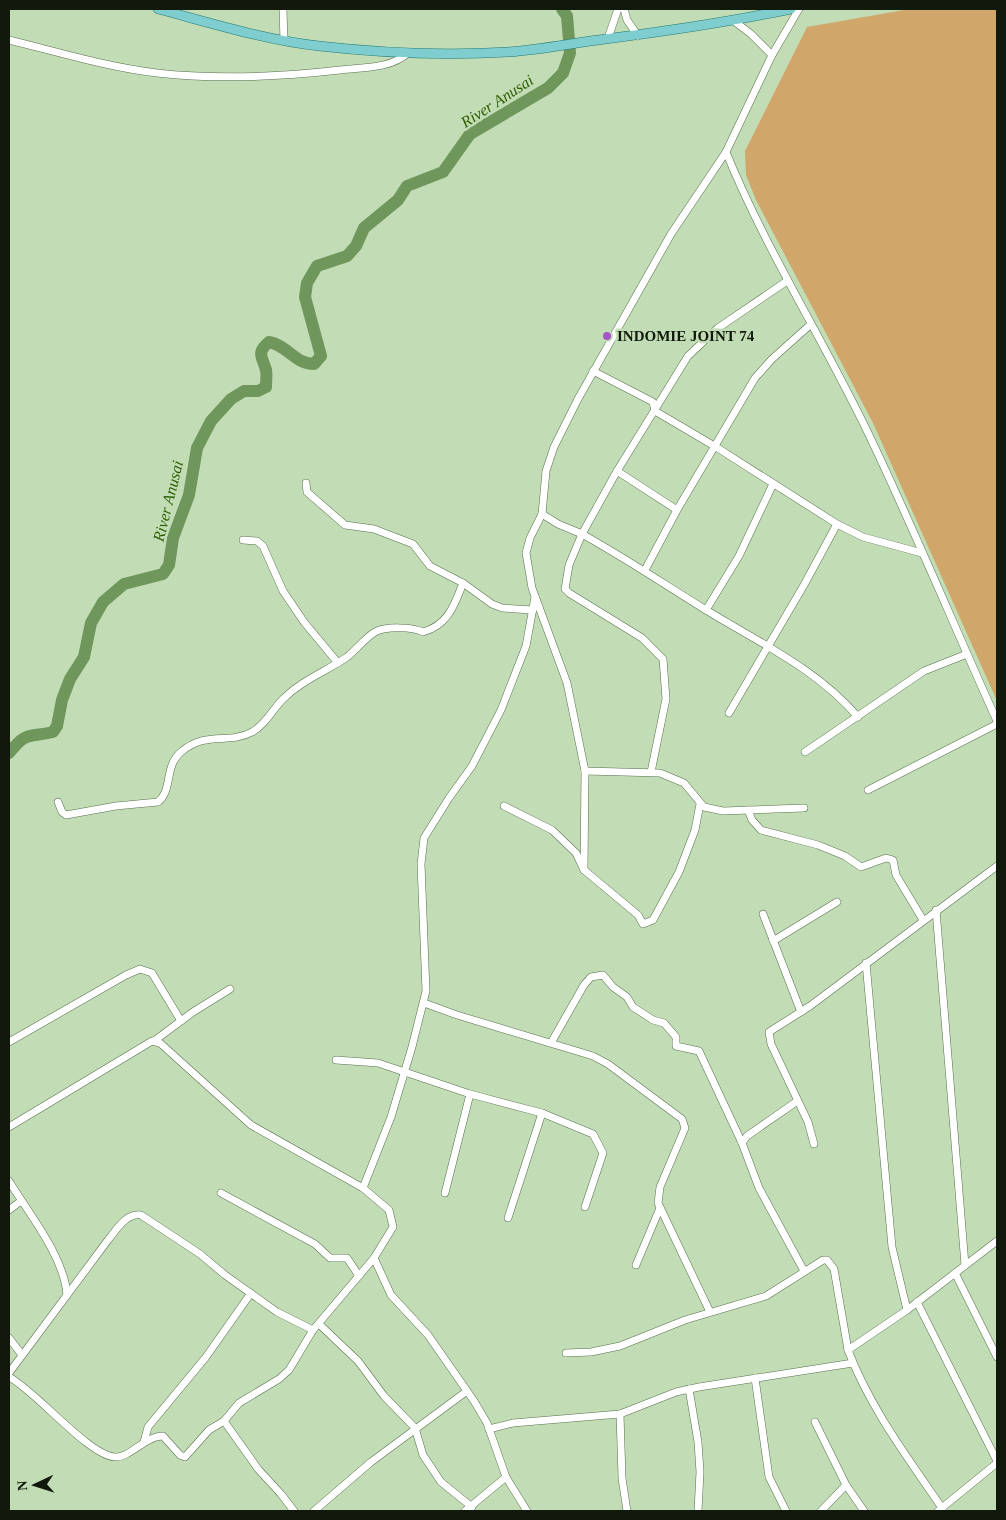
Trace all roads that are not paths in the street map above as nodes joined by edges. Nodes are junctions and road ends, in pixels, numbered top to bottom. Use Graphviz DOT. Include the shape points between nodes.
graph roads {
  1 [pos="158,9"];
  2 [pos="283,9"];
  3 [pos="618,9"];
  4 [pos="624,9"];
  5 [pos="791,9"];
  6 [pos="799,9"];
  7 [pos="734,21"];
  8 [pos="638,36"];
  9 [pos="608,38"];
  10 [pos="9,40"];
  11 [pos="284,41"];
  12 [pos="408,53"];
  13 [pos="772,56"];
  14 [pos="726,152"];
  15 [pos="788,282"];
  16 [pos="810,325"];
  17 [pos="593,370"];
  18 [pos="655,411"];
  19 [pos="716,447"];
  20 [pos="617,471"];
  21 [pos="306,483"];
  22 [pos="773,484"];
  23 [pos="677,510"];
  24 [pos="542,514"];
  25 [pos="837,524"];
  26 [pos="582,534"];
  27 [pos="243,540"];
  28 [pos="922,553"];
  29 [pos="645,570"];
  30 [pos="463,583"];
  31 [pos="536,597"];
  32 [pos="533,610"];
  33 [pos="706,610"];
  34 [pos="767,645"];
  35 [pos="967,654"];
  36 [pos="338,663"];
  37 [pos="728,713"];
  38 [pos="858,717"];
  39 [pos="997,723"];
  40 [pos="804,752"];
  41 [pos="585,770"];
  42 [pos="651,772"];
  43 [pos="868,790"];
  44 [pos="58,802"];
  45 [pos="700,804"];
  46 [pos="504,806"];
  47 [pos="804,808"];
  48 [pos="748,810"];
  49 [pos="997,866"];
  50 [pos="584,870"];
  51 [pos="837,902"];
  52 [pos="936,910"];
  53 [pos="763,914"];
  54 [pos="923,920"];
  55 [pos="773,941"];
  56 [pos="866,963"];
  57 [pos="230,989"];
  58 [pos="424,1003"];
  59 [pos="801,1012"];
  60 [pos="181,1021"];
  61 [pos="154,1041"];
  62 [pos="9,1042"];
  63 [pos="551,1043"];
  64 [pos="336,1060"];
  65 [pos="406,1071"];
  66 [pos="470,1094"];
  67 [pos="796,1102"];
  68 [pos="542,1114"];
  69 [pos="9,1127"];
  70 [pos="742,1144"];
  71 [pos="814,1144"];
  72 [pos="9,1181"];
  73 [pos="363,1188"];
  74 [pos="221,1193"];
  75 [pos="446,1193"];
  76 [pos="21,1201"];
  77 [pos="585,1208"];
  78 [pos="660,1208"];
  79 [pos="9,1210"];
  80 [pos="508,1218"];
  81 [pos="997,1241"];
  82 [pos="374,1258"];
  83 [pos="636,1265"];
  84 [pos="965,1265"];
  85 [pos="804,1271"];
  86 [pos="955,1273"];
  87 [pos="359,1276"];
  88 [pos="252,1293"];
  89 [pos="67,1295"];
  90 [pos="917,1302"];
  91 [pos="906,1310"];
  92 [pos="710,1312"];
  93 [pos="319,1324"];
  94 [pos="313,1330"];
  95 [pos="9,1338"];
  96 [pos="848,1350"];
  97 [pos="566,1353"];
  98 [pos="22,1356"];
  99 [pos="997,1357"];
  100 [pos="853,1363"];
  101 [pos="9,1373"];
  102 [pos="9,1377"];
  103 [pos="755,1378"];
  104 [pos="689,1389"];
  105 [pos="466,1390"];
  106 [pos="620,1414"];
  107 [pos="224,1421"];
  108 [pos="815,1422"];
  109 [pos="415,1428"];
  110 [pos="489,1429"];
  111 [pos="144,1442"];
  112 [pos="997,1462"];
  113 [pos="506,1477"];
  114 [pos="846,1486"];
  115 [pos="468,1509"];
  116 [pos="940,1510"];
  117 [pos="294,1511"];
  118 [pos="314,1511"];
  119 [pos="527,1511"];
  120 [pos="627,1511"];
  121 [pos="698,1511"];
  122 [pos="786,1511"];
  123 [pos="821,1511"];
  124 [pos="864,1511"];
  1 -- 11 [label="main road"];
  2 -- 11 [label="street"];
  3 -- 9 [label="street"];
  4 -- 8 [label="street"];
  5 -- 7 [label="main road"];
  6 -- 13 [label="street"];
  7 -- 8 [label="main road"];
  7 -- 13 [label="street" via="752,34"];
  8 -- 9 [label="main road"];
  9 -- 12 [label="main road" via="509,52"];
  10 -- 12 [label="street" via="98,62 156,73 198,76 313,73 386,65"];
  11 -- 12 [label="main road"];
  13 -- 14 [label="street"];
  14 -- 15 [label="street" via="743,194"];
  14 -- 17 [label="street" via="670,234"];
  15 -- 16 [label="street"];
  15 -- 18 [label="street" via="718,328 701,343 688,356"];
  16 -- 19 [label="street" via="755,378"];
  16 -- 28 [label="street" via="869,434"];
  17 -- 18 [label="street" via="654,402"];
  17 -- 24 [label="street" via="554,447 546,471"];
  18 -- 19 [label="street"];
  18 -- 20 [label="street"];
  19 -- 22 [label="street"];
  19 -- 23 [label="street"];
  20 -- 23 [label="street"];
  20 -- 26 [label="street"];
  21 -- 30 [label="street" via="307,492 345,525 374,528 413,544 430,566"];
  22 -- 25 [label="street"];
  22 -- 33 [label="street" via="739,556"];
  23 -- 29 [label="street"];
  24 -- 26 [label="street"];
  24 -- 31 [label="street" via="526,553"];
  25 -- 28 [label="street" via="863,537"];
  25 -- 34 [label="street"];
  26 -- 29 [label="street"];
  26 -- 42 [label="street" via="569,565 565,589 642,638 663,658 666,699"];
  27 -- 36 [label="street" via="257,541 263,546 283,591"];
  28 -- 35 [label="street"];
  29 -- 33 [label="street"];
  30 -- 32 [label="street" via="498,606"];
  30 -- 36 [label="street" via="453,609 439,626 423,632 413,628 376,632"];
  31 -- 32 [label="street"];
  31 -- 41 [label="street" via="567,683"];
  32 -- 58 [label="street" via="526,646 484,744 424,838 421,864"];
  33 -- 34 [label="street"];
  34 -- 37 [label="street"];
  34 -- 38 [label="street" via="833,690"];
  35 -- 38 [label="street" via="924,671"];
  35 -- 39 [label="street"];
  36 -- 44 [label="street" via="293,690 254,731 235,737 204,739 182,751 170,767 166,792 158,802 66,815"];
  38 -- 40 [label="street"];
  39 -- 43 [label="street"];
  41 -- 42 [label="street"];
  41 -- 50 [label="street"];
  42 -- 45 [label="street" via="684,783"];
  45 -- 48 [label="street" via="723,812"];
  45 -- 50 [label="street" via="695,830 679,872 648,923 643,924 638,915"];
  46 -- 50 [label="street" via="552,830 576,853"];
  47 -- 48 [label="street"];
  48 -- 54 [label="street" via="761,830 818,845 845,856 861,867 886,858 893,860 896,875"];
  49 -- 52 [label="street"];
  51 -- 55 [label="street"];
  52 -- 54 [label="street"];
  52 -- 84 [label="street"];
  53 -- 55 [label="street"];
  54 -- 56 [label="street"];
  55 -- 59 [label="street"];
  56 -- 59 [label="street"];
  56 -- 91 [label="street" via="892,1247"];
  57 -- 60 [label="street"];
  58 -- 63 [label="street"];
  58 -- 65 [label="street"];
  59 -- 67 [label="street" via="772,1028 769,1037"];
  60 -- 61 [label="street"];
  60 -- 62 [label="street" via="152,973 140,969"];
  61 -- 69 [label="street"];
  61 -- 73 [label="street" via="251,1125"];
  63 -- 70 [label="street" via="584,985 593,975 603,975 627,996 633,1007 664,1023 676,1037 676,1046 699,1051"];
  63 -- 78 [label="street" via="608,1064 684,1122 685,1128 660,1187"];
  64 -- 65 [label="street" via="378,1063"];
  65 -- 66 [label="street"];
  65 -- 73 [label="street" via="382,1146"];
  66 -- 68 [label="street"];
  66 -- 75 [label="street"];
  67 -- 70 [label="street" via="747,1136"];
  67 -- 71 [label="street" via="808,1122"];
  68 -- 77 [label="street" via="593,1134 602,1148"];
  68 -- 80 [label="street"];
  70 -- 85 [label="street" via="759,1188"];
  72 -- 76 [label="street"];
  73 -- 82 [label="street" via="389,1210 393,1220 390,1234"];
  74 -- 87 [label="street" via="315,1244 330,1258 347,1258"];
  76 -- 79 [label="street"];
  76 -- 89 [label="street" via="58,1262 66,1280"];
  78 -- 83 [label="street"];
  78 -- 92 [label="street"];
  81 -- 84 [label="street"];
  82 -- 87 [label="street"];
  82 -- 105 [label="street" via="391,1295 428,1335"];
  84 -- 86 [label="street"];
  85 -- 92 [label="street" via="766,1296"];
  85 -- 96 [label="street" via="822,1260 831,1264"];
  86 -- 90 [label="street"];
  86 -- 99 [label="street"];
  87 -- 93 [label="street"];
  88 -- 89 [label="street" via="200,1254 136,1214 126,1219"];
  88 -- 94 [label="street" via="278,1312"];
  88 -- 111 [label="street" via="206,1357 148,1427"];
  89 -- 98 [label="street"];
  90 -- 91 [label="street"];
  90 -- 112 [label="street"];
  91 -- 96 [label="street"];
  92 -- 97 [label="street" via="620,1346"];
  93 -- 94 [label="street"];
  93 -- 109 [label="street" via="358,1361 384,1396"];
  94 -- 107 [label="street" via="289,1370 239,1403"];
  95 -- 98 [label="street"];
  96 -- 100 [label="street"];
  98 -- 101 [label="street"];
  100 -- 103 [label="street"];
  100 -- 116 [label="street" via="889,1430"];
  102 -- 111 [label="street" via="82,1438 114,1458"];
  103 -- 104 [label="street"];
  103 -- 122 [label="street" via="769,1477"];
  104 -- 106 [label="street"];
  104 -- 121 [label="street" via="698,1442"];
  105 -- 109 [label="street"];
  105 -- 110 [label="street"];
  106 -- 110 [label="street" via="512,1423"];
  106 -- 120 [label="street" via="622,1478"];
  107 -- 111 [label="street" via="209,1430 185,1456 180,1455 163,1436"];
  107 -- 117 [label="street" via="258,1469"];
  108 -- 114 [label="street"];
  109 -- 115 [label="street" via="423,1455 441,1482"];
  109 -- 118 [label="street"];
  110 -- 113 [label="street"];
  112 -- 116 [label="street"];
  113 -- 115 [label="street"];
  113 -- 119 [label="street"];
  114 -- 123 [label="street"];
  114 -- 124 [label="street"];
}
